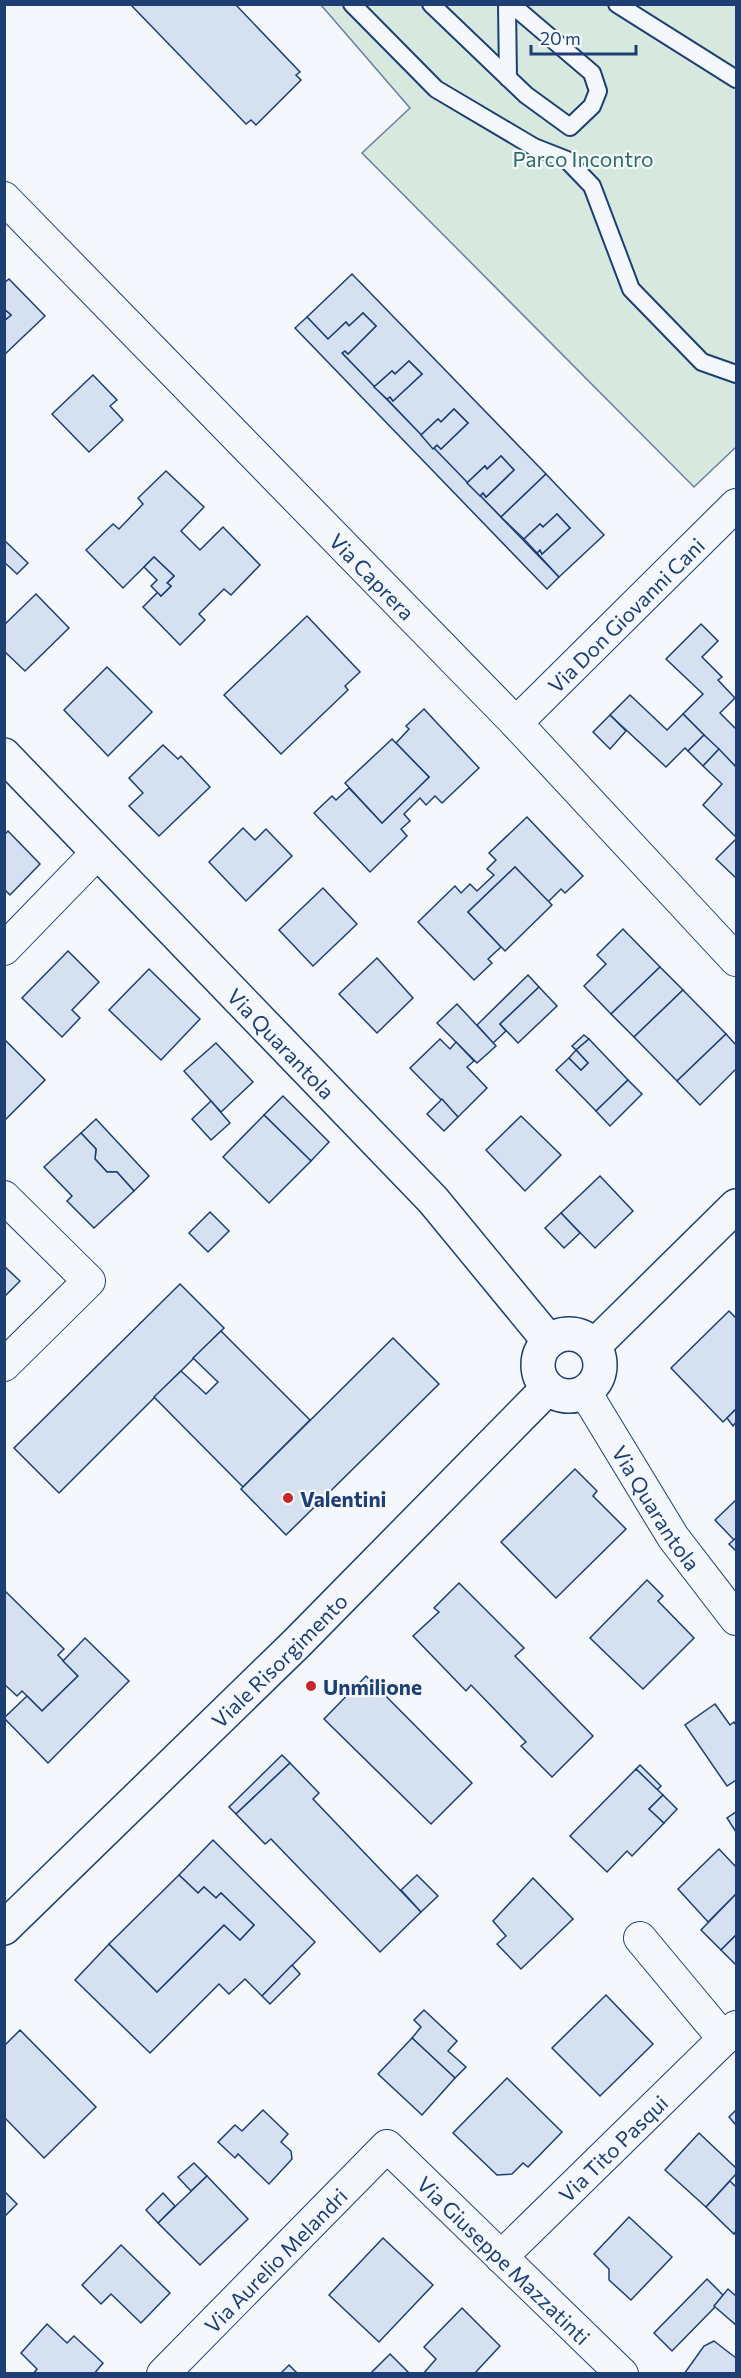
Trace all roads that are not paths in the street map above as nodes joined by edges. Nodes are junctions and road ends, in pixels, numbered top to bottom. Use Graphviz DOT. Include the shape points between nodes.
graph roads {
  1 [pos="352,4"];
  2 [pos="431,4"];
  3 [pos="509,4"];
  4 [pos="617,4"];
  5 [pos="507,78"];
  6 [pos="736,79"];
  7 [pos="4,198"];
  8 [pos="736,374"];
  9 [pos="736,505"];
  10 [pos="516,723"];
  11 [pos="4,755"];
  12 [pos="98,852"];
  13 [pos="4,948"];
  14 [pos="736,960"];
  15 [pos="4,1197"];
  16 [pos="736,1206"];
  17 [pos="549,1341"];
  18 [pos="594,1346"];
  19 [pos="4,1365"];
  20 [pos="548,1389"];
  21 [pos="585,1392"];
  22 [pos="736,1619"];
  23 [pos="4,1928"];
  24 [pos="640,1938"];
  25 [pos="730,2033"];
  26 [pos="387,2146"];
  27 [pos="501,2257"];
  28 [pos="163,2373"];
  29 [pos="622,2373"];
  1 -- 8 [label="lane" via="436,89 534,147 567,160 592,186 631,289 702,362"];
  2 -- 5 [label="lane"];
  3 -- 5 [label="lane"];
  3 -- 5 [label="lane" via="592,73 598,91 592,106 570,127"];
  4 -- 6 [label="lane"];
  7 -- 10 [label="street, Via Caprera"];
  9 -- 10 [label="street, Via Don Giovanni Cani"];
  10 -- 14 [label="street, Via Caprera"];
  11 -- 12 [label="street, Via Quarantola"];
  12 -- 13 [label="street"];
  12 -- 17 [label="street, Via Quarantola" via="433,1200"];
  15 -- 19 [label="street" via="89,1281"];
  16 -- 18 [label="street"];
  17 -- 18 [label="street" via="567,1334 577,1335"];
  17 -- 20 [label="street" via="542,1349 538,1370"];
  18 -- 21 [label="street" via="601,1366 593,1385"];
  20 -- 21 [label="street" via="566,1396"];
  20 -- 23 [label="street, Viale Risorgimento" via="306,1635"];
  21 -- 22 [label="street, Via Quarantola" via="673,1537"];
  24 -- 25 [label="street, Via Tito Pasqui"];
  25 -- 27 [label="street, Via Tito Pasqui"];
  26 -- 27 [label="street, Via Giuseppe Mazzatinti"];
  26 -- 28 [label="street, Via Aurelio Melandri"];
  27 -- 29 [label="street, Via Giuseppe Mazzatinti"];
}
